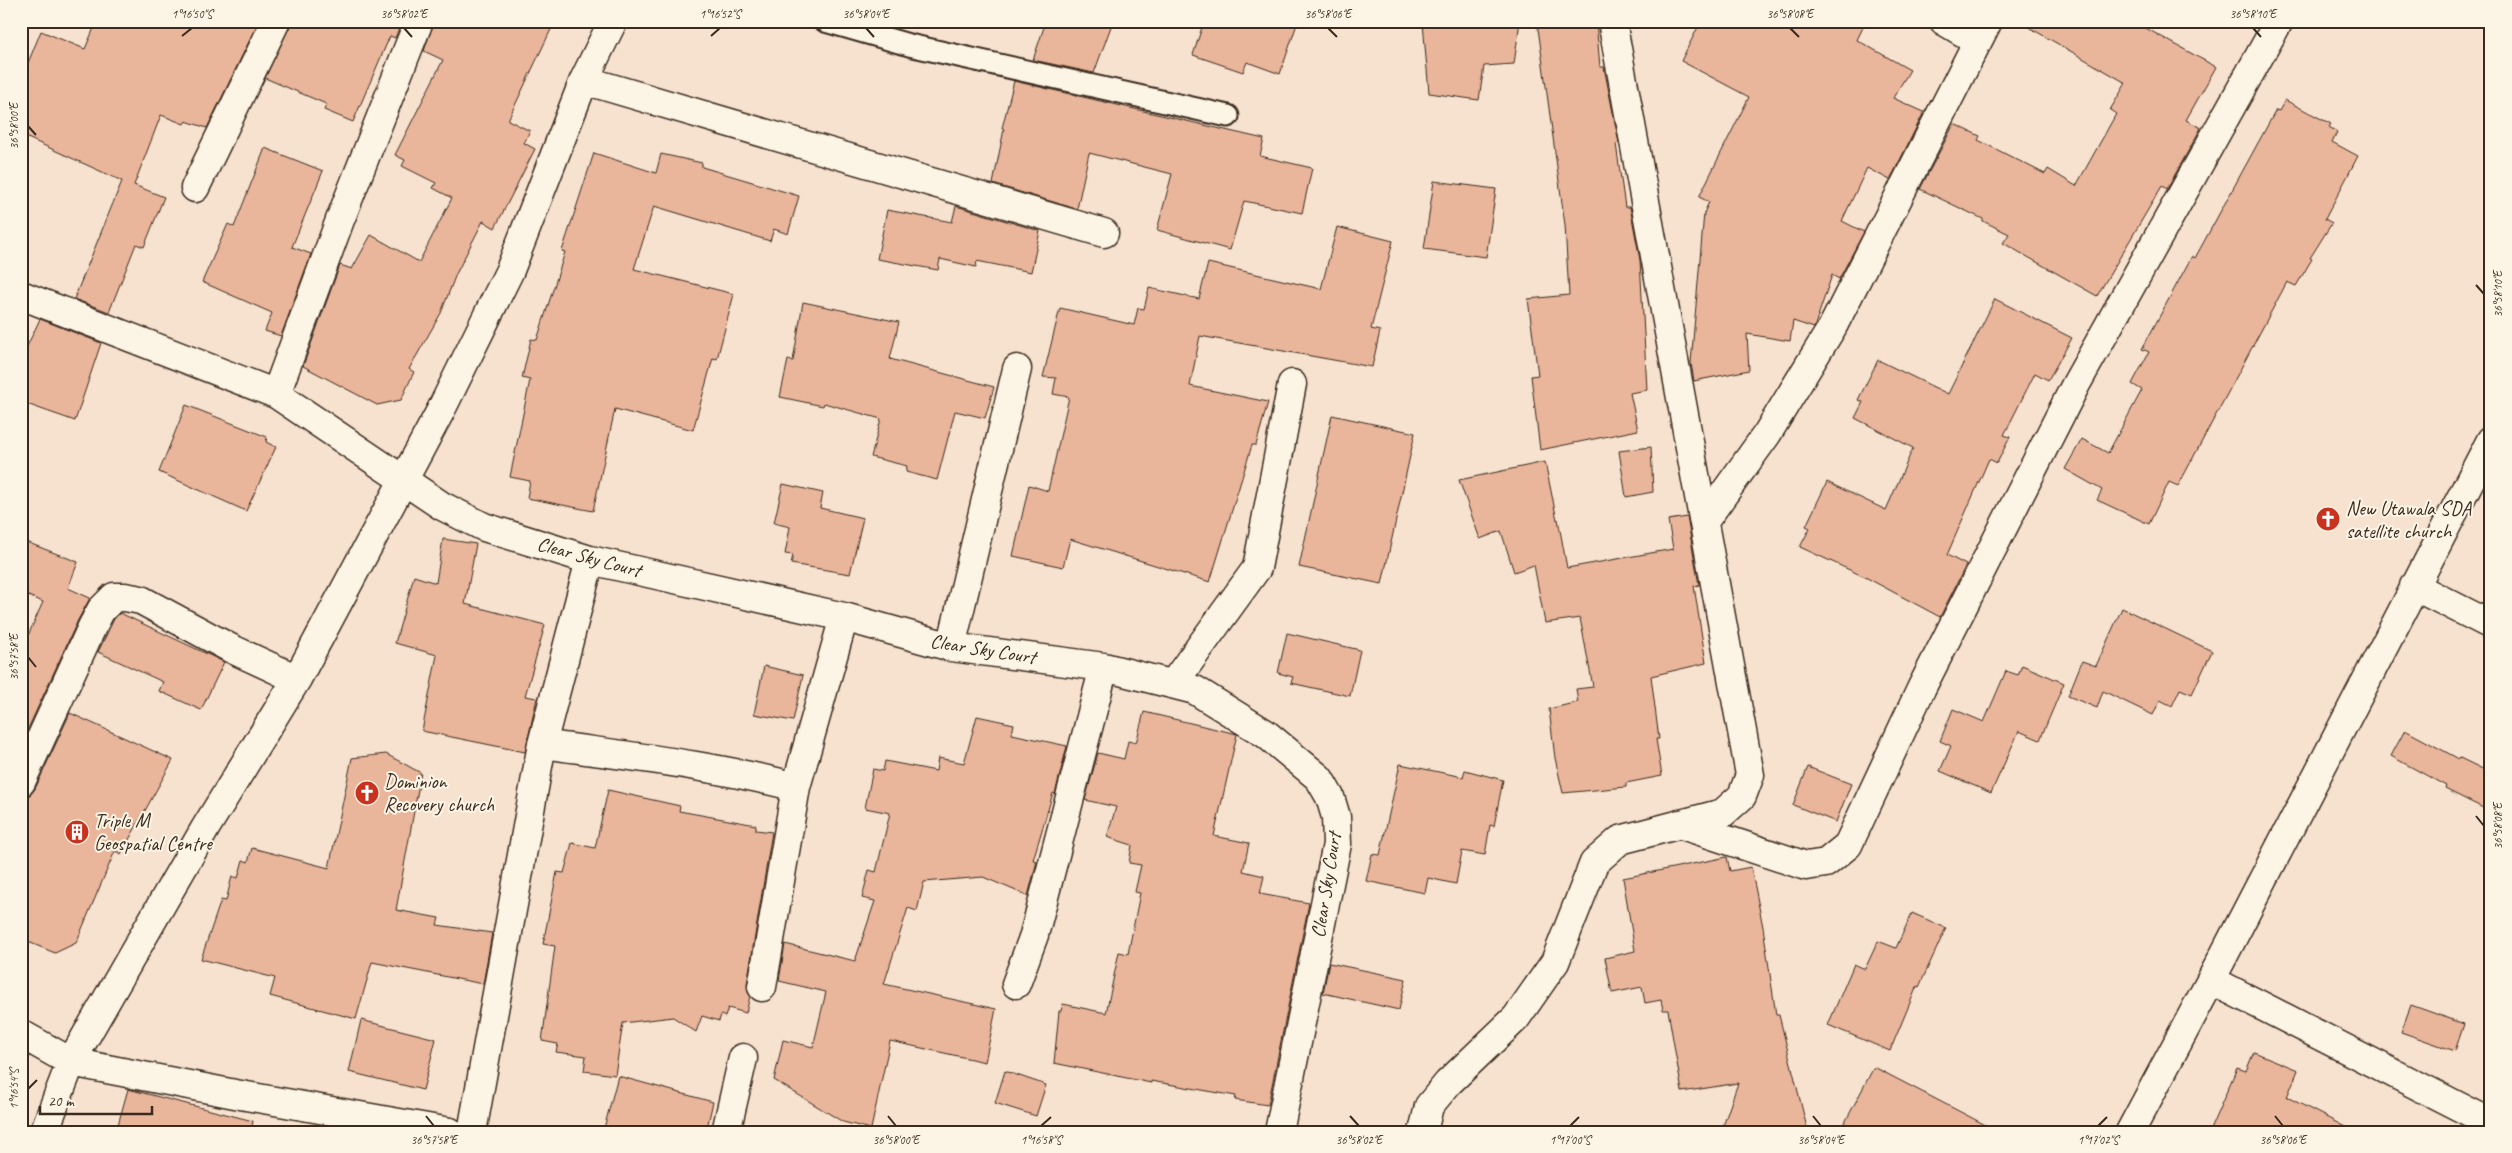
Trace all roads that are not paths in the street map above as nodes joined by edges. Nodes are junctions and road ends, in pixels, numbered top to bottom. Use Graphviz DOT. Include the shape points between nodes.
graph roads {
  1 [pos="276,21"];
  2 [pos="419,21"];
  3 [pos="613,21"];
  4 [pos="825,21"];
  5 [pos="1612,21"];
  6 [pos="1944,21"];
  7 [pos="2278,21"];
  8 [pos="1982,31"];
  9 [pos="584,80"];
  10 [pos="1228,116"];
  11 [pos="195,188"];
  12 [pos="1104,233"];
  13 [pos="21,295"];
  14 [pos="1017,369"];
  15 [pos="1292,384"];
  16 [pos="276,394"];
  17 [pos="2491,440"];
  18 [pos="404,481"];
  19 [pos="1705,520"];
  20 [pos="590,560"];
  21 [pos="2414,586"];
  22 [pos="844,617"];
  23 [pos="2491,625"];
  24 [pos="951,647"];
  25 [pos="1104,667"];
  26 [pos="297,679"];
  27 [pos="1173,684"];
  28 [pos="542,744"];
  29 [pos="21,782"];
  30 [pos="796,787"];
  31 [pos="1679,824"];
  32 [pos="2211,980"];
  33 [pos="1016,984"];
  34 [pos="762,987"];
  35 [pos="21,1034"];
  36 [pos="743,1058"];
  37 [pos="71,1062"];
  38 [pos="2491,1123"];
  39 [pos="44,1132"];
  40 [pos="450,1132"];
  41 [pos="472,1132"];
  42 [pos="726,1132"];
  43 [pos="1279,1132"];
  44 [pos="1423,1132"];
  45 [pos="2130,1132"];
  1 -- 11 [label="street"];
  2 -- 16 [label="street" via="340,220"];
  3 -- 9 [label="street"];
  4 -- 10 [label="lane" via="909,45"];
  5 -- 19 [label="street"];
  6 -- 8 [label="street"];
  7 -- 31 [label="street" via="2075,386 1922,687 1848,845 1826,863 1806,866"];
  8 -- 19 [label="street" via="1833,326 1767,434"];
  9 -- 12 [label="street"];
  9 -- 18 [label="street" via="510,270"];
  13 -- 16 [label="street, Clear Sky Court"];
  14 -- 24 [label="street"];
  15 -- 27 [label="street" via="1257,568"];
  16 -- 18 [label="street, Clear Sky Court"];
  17 -- 21 [label="street"];
  18 -- 20 [label="street, Clear Sky Court" via="442,506 484,527"];
  18 -- 26 [label="street"];
  19 -- 31 [label="street" via="1750,775 1742,796 1723,813"];
  20 -- 22 [label="street, Clear Sky Court"];
  20 -- 28 [label="street"];
  21 -- 23 [label="street"];
  21 -- 32 [label="street"];
  22 -- 24 [label="street, Clear Sky Court"];
  22 -- 30 [label="street"];
  24 -- 25 [label="street, Clear Sky Court"];
  25 -- 27 [label="street, Clear Sky Court"];
  25 -- 33 [label="street" via="1034,935"];
  26 -- 29 [label="street" via="230,648 141,600 114,597 101,610 92,627"];
  26 -- 37 [label="street" via="206,827"];
  27 -- 43 [label="street, Clear Sky Court" via="1195,690 1266,734 1319,778 1336,817 1337,844"];
  28 -- 30 [label="street" via="760,777"];
  28 -- 41 [label="street"];
  30 -- 34 [label="street"];
  31 -- 44 [label="street" via="1620,840 1594,863 1555,962 1516,1018 1448,1083 1429,1106"];
  32 -- 38 [label="street"];
  32 -- 45 [label="street"];
  35 -- 37 [label="street"];
  36 -- 42 [label="street"];
  37 -- 39 [label="street"];
  37 -- 40 [label="street"];
}
